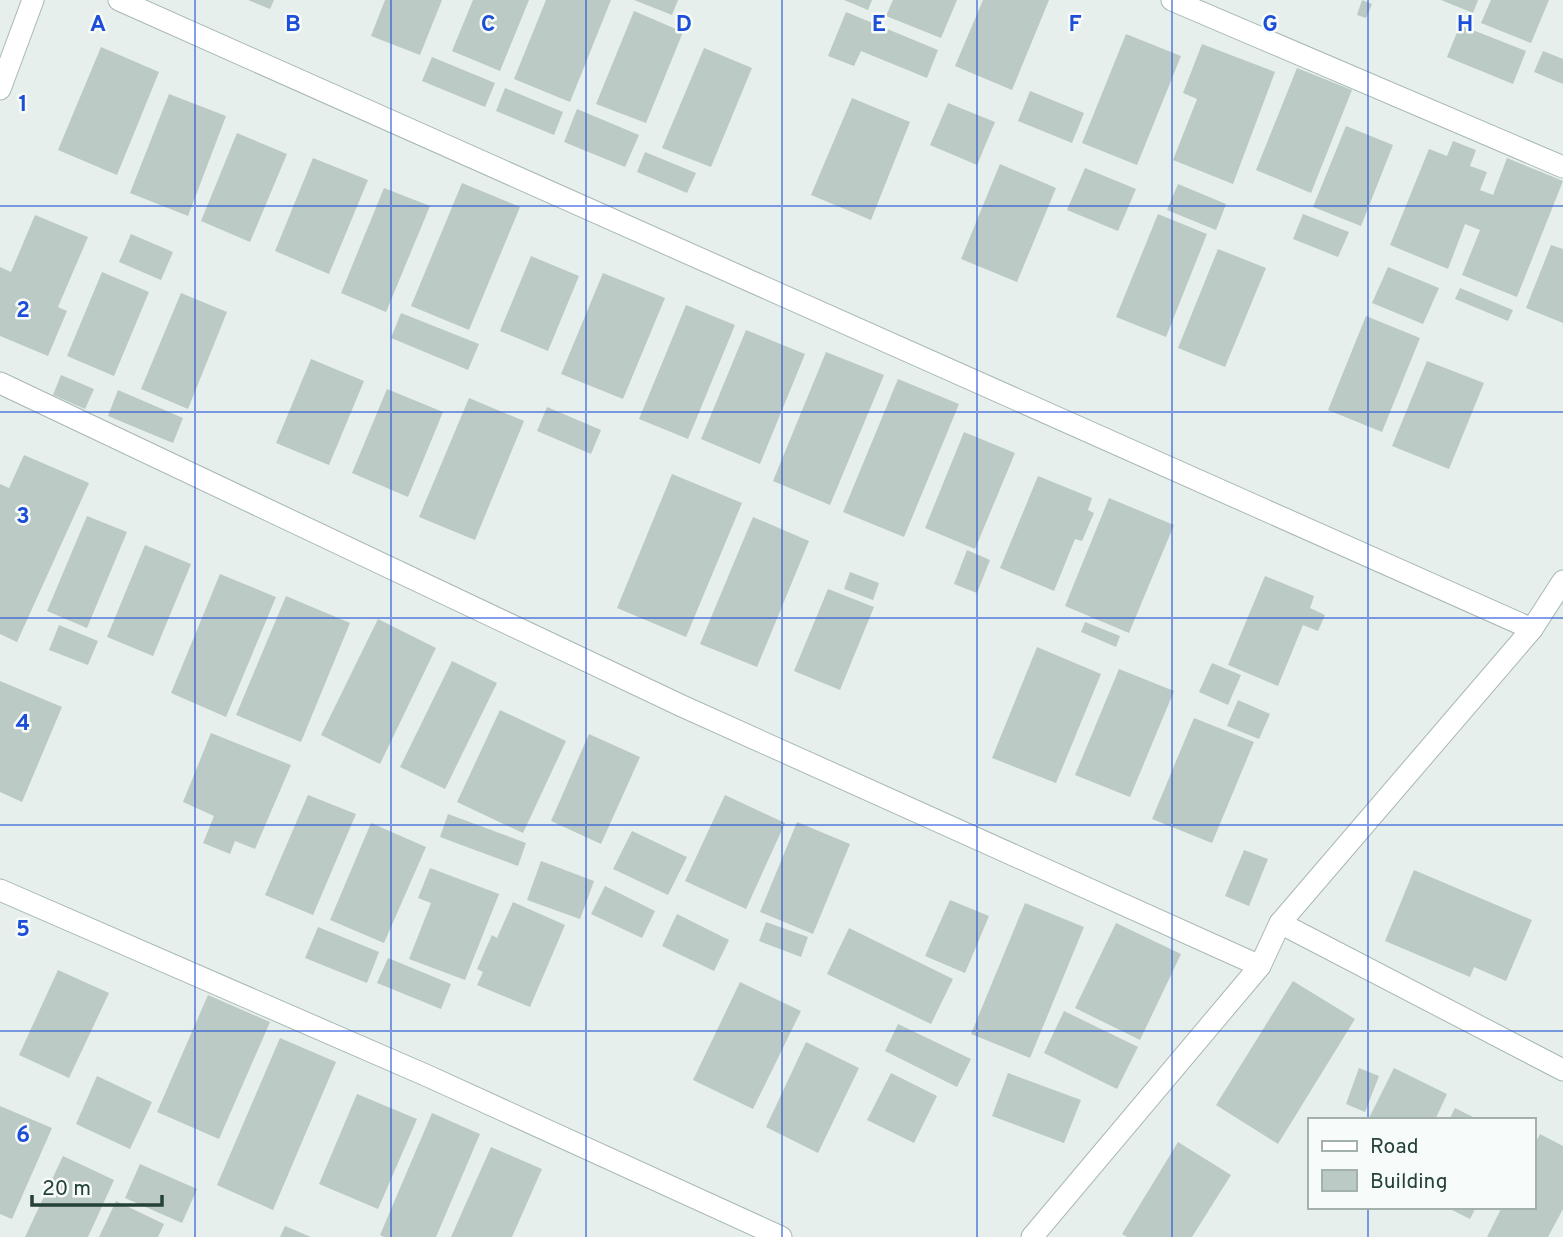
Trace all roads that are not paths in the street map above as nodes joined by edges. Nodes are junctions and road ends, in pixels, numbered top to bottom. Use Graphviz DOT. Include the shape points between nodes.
graph roads {
  1 [pos="33,0"];
  2 [pos="120,0"];
  3 [pos="1172,0"];
  4 [pos="0,89"];
  5 [pos="1563,167"];
  6 [pos="0,383"];
  7 [pos="1563,581"];
  8 [pos="1532,629"];
  9 [pos="0,890"];
  10 [pos="1280,923"];
  11 [pos="1260,966"];
  12 [pos="1563,1070"];
  13 [pos="781,1237"];
  14 [pos="1032,1237"];
  1 -- 4 [label="street"];
  2 -- 8 [label="street"];
  3 -- 5 [label="street"];
  6 -- 11 [label="street" via="682,706"];
  7 -- 8 [label="street"];
  8 -- 10 [label="street"];
  9 -- 13 [label="street" via="430,1077"];
  10 -- 11 [label="street"];
  10 -- 12 [label="street"];
  11 -- 14 [label="street"];
}
